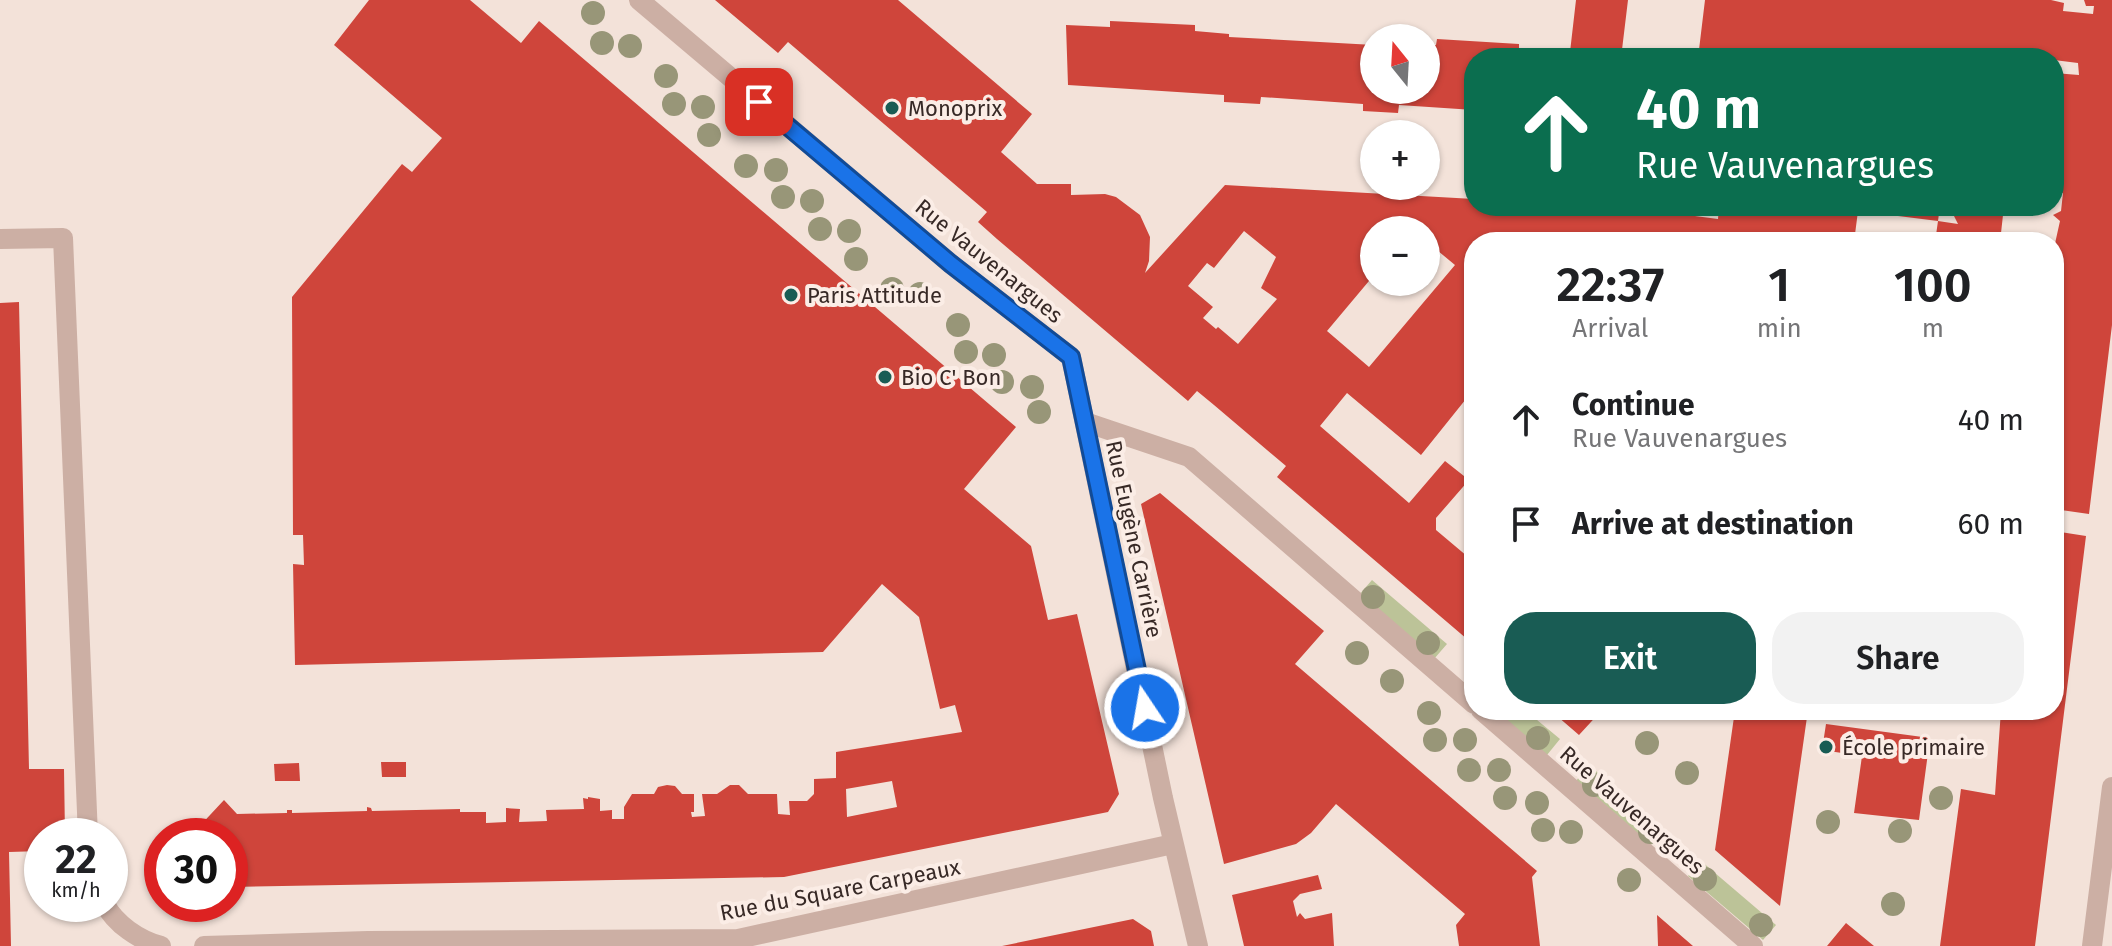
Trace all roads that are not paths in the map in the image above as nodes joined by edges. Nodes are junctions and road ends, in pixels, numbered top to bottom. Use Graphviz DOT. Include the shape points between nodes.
graph roads {
  1 [pos="639,0"];
  2 [pos="0,239"];
  3 [pos="1085,422"];
  4 [pos="1464,695"];
  5 [pos="1493,720"];
  6 [pos="2112,787"];
  7 [pos="87,818"];
  8 [pos="1173,844"];
  9 [pos="119,922"];
  10 [pos="368,944"];
  11 [pos="207,945"];
  12 [pos="161,946"];
  13 [pos="1198,946"];
  14 [pos="1753,946"];
  15 [pos="2092,946"];
  1 -- 3 [label="street, Rue Vauvenargues" via="951,264 1071,357"];
  2 -- 7 [label="street" via="63,238"];
  3 -- 4 [label="street" via="1189,457"];
  3 -- 8 [label="street, Rue Eugène Carrière"];
  5 -- 14 [label="street, Rue Vauvenargues"];
  6 -- 15 [label="street"];
  8 -- 10 [label="street, Rue du Square Carpeaux" via="738,939"];
  8 -- 13 [label="street, Rue Eugène Carrière"];
  9 -- 12 [label="street"];
  10 -- 11 [label="street, Rue du Square Carpeaux"];
}
